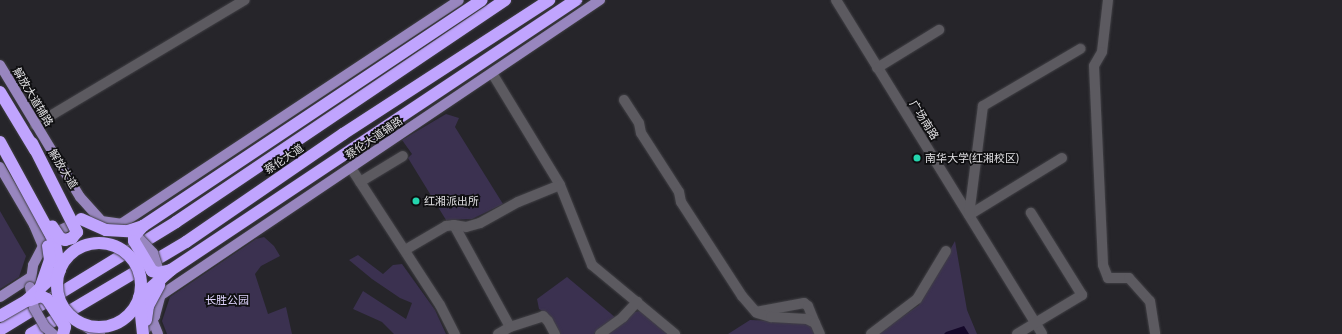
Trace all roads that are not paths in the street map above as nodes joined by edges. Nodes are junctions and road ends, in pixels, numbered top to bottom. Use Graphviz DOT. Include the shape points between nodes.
graph roads {
  1 [pos="245,0"];
  2 [pos="459,0"];
  3 [pos="482,0"];
  4 [pos="506,0"];
  5 [pos="549,0"];
  6 [pos="576,0"];
  7 [pos="600,0"];
  8 [pos="836,0"];
  9 [pos="1108,0"];
  10 [pos="939,30"];
  11 [pos="1080,49"];
  12 [pos="0,65"];
  13 [pos="877,68"];
  14 [pos="492,73"];
  15 [pos="0,92"];
  16 [pos="624,100"];
  17 [pos="35,125"];
  18 [pos="0,142"];
  19 [pos="32,143"];
  20 [pos="403,156"];
  21 [pos="8,157"];
  22 [pos="1062,158"];
  23 [pos="0,167"];
  24 [pos="351,168"];
  25 [pos="360,182"];
  26 [pos="560,185"];
  27 [pos="1031,213"];
  28 [pos="969,215"];
  29 [pos="80,219"];
  30 [pos="100,219"];
  31 [pos="121,224"];
  32 [pos="46,225"];
  33 [pos="454,225"];
  34 [pos="143,226"];
  35 [pos="43,246"];
  36 [pos="117,247"];
  37 [pos="405,250"];
  38 [pos="946,250"];
  39 [pos="60,270"];
  40 [pos="171,270"];
  41 [pos="34,285"];
  42 [pos="161,295"];
  43 [pos="0,297"];
  44 [pos="139,298"];
  45 [pos="26,301"];
  46 [pos="637,302"];
  47 [pos="756,312"];
  48 [pos="0,316"];
  49 [pos="152,320"];
  50 [pos="815,323"];
  51 [pos="1035,323"];
  52 [pos="83,324"];
  53 [pos="510,326"];
  54 [pos="0,330"];
  55 [pos="31,334"];
  56 [pos="53,334"];
  57 [pos="63,334"];
  58 [pos="99,334"];
  59 [pos="142,334"];
  60 [pos="158,334"];
  61 [pos="455,334"];
  62 [pos="498,334"];
  63 [pos="555,334"];
  64 [pos="600,334"];
  65 [pos="676,334"];
  66 [pos="820,334"];
  67 [pos="871,334"];
  68 [pos="1018,334"];
  69 [pos="1042,334"];
  70 [pos="1156,334"];
  1 -- 17 [label="street"];
  2 -- 31 [label="main road"];
  3 -- 34 [label="highway, bridge"];
  4 -- 54 [label="highway, 蔡伦大道" via="176,222"];
  5 -- 55 [label="highway, 蔡伦大道" via="343,134 186,242"];
  6 -- 40 [label="highway, bridge"];
  7 -- 14 [label="main road, 蔡伦大道辅路"];
  8 -- 13 [label="street, 广场南路"];
  9 -- 70 [label="street" via="1102,52 1094,66 1103,266 1108,278 1129,278 1150,301"];
  10 -- 13 [label="street"];
  11 -- 28 [label="street" via="983,106"];
  12 -- 17 [label="main road, 解放大道辅路"];
  13 -- 28 [label="street, 广场南路"];
  14 -- 24 [label="main road, 蔡伦大道辅路"];
  14 -- 26 [label="street"];
  15 -- 19 [label="highway, 解放大道, bridge"];
  16 -- 47 [label="street" via="639,124 641,133 679,192 681,202 731,280"];
  17 -- 30 [label="main road, 解放大道辅路" via="80,197"];
  18 -- 21 [label="highway, bridge"];
  19 -- 21 [label="highway, bridge" via="76,227 77,232 72,238 60,238"];
  19 -- 29 [label="highway, 解放大道, bridge"];
  20 -- 25 [label="street"];
  21 -- 32 [label="highway, bridge"];
  22 -- 28 [label="street"];
  23 -- 35 [label="main road" via="34,225"];
  24 -- 25 [label="street"];
  24 -- 42 [label="main road, 蔡伦大道辅路"];
  25 -- 37 [label="street"];
  26 -- 33 [label="street" via="518,202 480,223 466,227"];
  26 -- 46 [label="street" via="592,265"];
  27 -- 51 [label="street" via="1082,295"];
  28 -- 51 [label="street, 广场南路"];
  29 -- 34 [label="highway, bridge" via="106,230 128,231"];
  29 -- 36 [label="highway, 解放大道, bridge" via="97,237"];
  30 -- 31 [label="main road"];
  30 -- 35 [label="main road" via="72,224 58,231"];
  31 -- 42 [label="main road, bridge" via="153,253 162,284"];
  32 -- 39 [label="highway, bridge" via="54,243"];
  32 -- 41 [label="highway, bridge" via="50,260"];
  33 -- 37 [label="street" via="446,226"];
  33 -- 53 [label="street"];
  34 -- 40 [label="highway, bridge" via="134,236 134,241 152,271 158,273"];
  35 -- 41 [label="main road" via="33,265"];
  36 -- 39 [label="highway, bridge" via="104,243 90,244 77,249 66,258"];
  36 -- 44 [label="highway, bridge" via="128,254 137,265 141,279"];
  37 -- 61 [label="street"];
  38 -- 67 [label="street" via="917,299"];
  39 -- 41 [label="highway, bridge"];
  39 -- 52 [label="highway, bridge" via="58,296 64,308"];
  40 -- 44 [label="highway, bridge"];
  40 -- 59 [label="highway, bridge" via="157,288 148,306"];
  41 -- 43 [label="main road"];
  41 -- 45 [label="highway, bridge"];
  41 -- 56 [label="main road, bridge" via="34,308 45,327"];
  42 -- 49 [label="main road"];
  44 -- 52 [label="highway, bridge" via="130,315 120,323 95,328"];
  44 -- 59 [label="highway, bridge"];
  45 -- 48 [label="highway, bridge"];
  45 -- 57 [label="highway, bridge" via="41,296 47,299 64,328"];
  46 -- 64 [label="street" via="623,317"];
  46 -- 65 [label="street"];
  47 -- 50 [label="street" via="771,317 806,319"];
  47 -- 50 [label="street" via="804,303 808,306"];
  49 -- 59 [label="main road"];
  49 -- 60 [label="main road"];
  50 -- 66 [label="street"];
  51 -- 68 [label="street"];
  51 -- 69 [label="street, 广场南路"];
  52 -- 58 [label="highway, bridge"];
  53 -- 62 [label="street"];
  53 -- 63 [label="street" via="543,316"];
}
